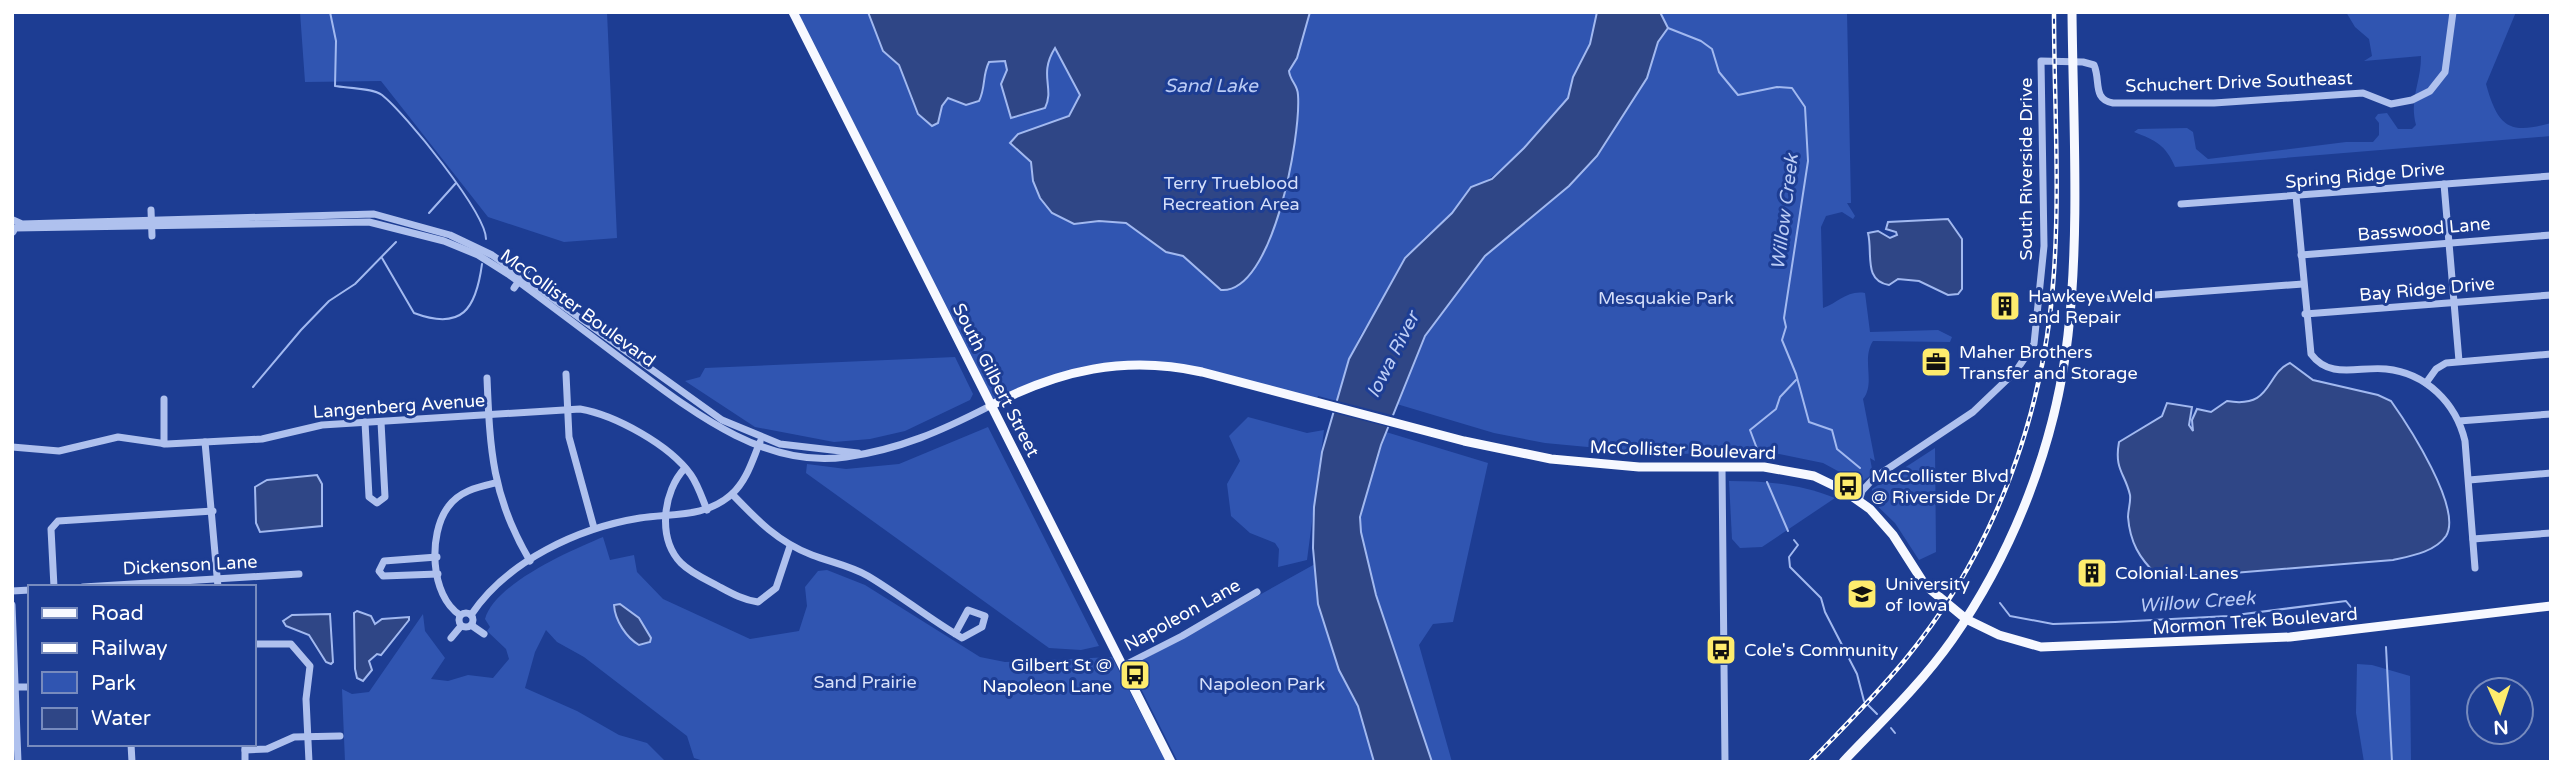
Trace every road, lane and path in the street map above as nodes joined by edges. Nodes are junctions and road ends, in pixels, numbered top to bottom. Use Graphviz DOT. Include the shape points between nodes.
graph roads {
  1 [pos="793,12"];
  2 [pos="2072,12"];
  3 [pos="2453,12"];
  4 [pos="2073,61"];
  5 [pos="2551,176"];
  6 [pos="2444,184"];
  7 [pos="2296,196"];
  8 [pos="2181,204"];
  9 [pos="151,210"];
  10 [pos="12,220"];
  11 [pos="152,222"];
  12 [pos="13,232"];
  13 [pos="2551,235"];
  14 [pos="152,236"];
  15 [pos="2449,243"];
  16 [pos="2301,255"];
  17 [pos="528,268"];
  18 [pos="518,282"];
  19 [pos="2303,284"];
  20 [pos="2040,295"];
  21 [pos="2551,295"];
  22 [pos="2071,298"];
  23 [pos="2454,303"];
  24 [pos="2305,314"];
  25 [pos="2551,354"];
  26 [pos="2459,361"];
  27 [pos="566,374"];
  28 [pos="488,378"];
  29 [pos="2426,383"];
  30 [pos="164,398"];
  31 [pos="990,406"];
  32 [pos="567,409"];
  33 [pos="2551,414"];
  34 [pos="489,415"];
  35 [pos="2459,421"];
  36 [pos="365,422"];
  37 [pos="381,422"];
  38 [pos="205,442"];
  39 [pos="760,442"];
  40 [pos="164,444"];
  41 [pos="12,447"];
  42 [pos="685,468"];
  43 [pos="1722,468"];
  44 [pos="2551,473"];
  45 [pos="2469,480"];
  46 [pos="495,483"];
  47 [pos="732,494"];
  48 [pos="1859,501"];
  49 [pos="707,510"];
  50 [pos="213,511"];
  51 [pos="667,516"];
  52 [pos="594,528"];
  53 [pos="2551,533"];
  54 [pos="2473,539"];
  55 [pos="790,546"];
  56 [pos="437,557"];
  57 [pos="530,561"];
  58 [pos="2475,568"];
  59 [pos="299,574"];
  60 [pos="438,574"];
  61 [pos="217,583"];
  62 [pos="54,585"];
  63 [pos="150,585"];
  64 [pos="1257,592"];
  65 [pos="12,605"];
  66 [pos="2551,606"];
  67 [pos="460,615"];
  68 [pos="471,615"];
  69 [pos="1966,619"];
  70 [pos="471,625"];
  71 [pos="461,626"];
  72 [pos="484,634"];
  73 [pos="955,634"];
  74 [pos="451,638"];
  75 [pos="256,644"];
  76 [pos="1123,666"];
  77 [pos="15,687"];
  78 [pos="28,687"];
  79 [pos="307,736"];
  80 [pos="341,736"];
  81 [pos="245,747"];
  82 [pos="18,762"];
  83 [pos="245,762"];
  84 [pos="309,762"];
  85 [pos="1171,762"];
  86 [pos="1725,762"];
  87 [pos="1843,762"];
  1 -- 31 [label="main road, South Gilbert Street"];
  2 -- 4 [label="main road"];
  3 -- 4 [label="street, Schuchert Drive Southeast" via="2445,72 2430,91 2402,103 2382,102 2363,93 2214,103 2113,103 2099,94 2094,65"];
  4 -- 20 [label="street, South Riverside Drive" via="2041,61 2044,246"];
  4 -- 22 [label="main road"];
  5 -- 6 [label="street, Spring Ridge Drive"];
  6 -- 7 [label="street, Spring Ridge Drive"];
  6 -- 15 [label="street"];
  7 -- 8 [label="street, Spring Ridge Drive"];
  7 -- 16 [label="street"];
  9 -- 11 [label="street"];
  10 -- 11 [label="street, McCollister Boulevard" via="22,224"];
  10 -- 12 [label="street"];
  11 -- 12 [label="street, McCollister Boulevard" via="16,228"];
  11 -- 14 [label="street"];
  11 -- 18 [label="street, McCollister Boulevard" via="374,214 450,235 492,255"];
  13 -- 15 [label="street, Basswood Lane"];
  15 -- 16 [label="street, Basswood Lane"];
  15 -- 23 [label="street"];
  16 -- 19 [label="street"];
  17 -- 18 [label="street"];
  18 -- 39 [label="street, McCollister Boulevard"];
  19 -- 22 [label="street"];
  19 -- 24 [label="street"];
  20 -- 22 [label="street"];
  20 -- 48 [label="street, South Riverside Drive" via="2034,344 2016,371 1973,412 1874,478"];
  21 -- 23 [label="street, Bay Ridge Drive"];
  22 -- 69 [label="main road" via="2059,387 2027,501"];
  23 -- 24 [label="street, Bay Ridge Drive"];
  23 -- 26 [label="street"];
  24 -- 29 [label="street" via="2309,349 2324,367 2337,371 2387,369"];
  25 -- 26 [label="street"];
  26 -- 29 [label="street" via="2440,366"];
  27 -- 32 [label="street"];
  28 -- 34 [label="street"];
  29 -- 35 [label="street"];
  30 -- 40 [label="street"];
  31 -- 39 [label="street, McCollister Boulevard" via="914,443 862,453"];
  31 -- 43 [label="main road, McCollister Boulevard" via="1053,377 1126,363 1182,367 1509,451 1592,464"];
  31 -- 76 [label="main road, South Gilbert Street"];
  32 -- 34 [label="street, Langenberg Avenue"];
  32 -- 42 [label="street, Langenberg Avenue" via="600,412 620,421"];
  32 -- 52 [label="street" via="574,464"];
  33 -- 35 [label="street"];
  34 -- 37 [label="street, Langenberg Avenue"];
  34 -- 46 [label="street"];
  35 -- 45 [label="street"];
  36 -- 37 [label="street, Langenberg Avenue"];
  36 -- 37 [label="street" via="369,497 377,503 385,498"];
  36 -- 38 [label="street, Langenberg Avenue" via="322,425 262,439"];
  38 -- 40 [label="street, Langenberg Avenue"];
  38 -- 50 [label="street"];
  39 -- 47 [label="street" via="747,475"];
  40 -- 41 [label="street, Langenberg Avenue" via="118,437 59,451"];
  42 -- 49 [label="street, Langenberg Avenue"];
  42 -- 51 [label="street" via="670,489"];
  43 -- 48 [label="main road, McCollister Boulevard" via="1796,471 1829,482"];
  43 -- 86 [label="street"];
  44 -- 45 [label="street"];
  45 -- 54 [label="street"];
  46 -- 56 [label="street" via="474,488 449,505 440,522"];
  46 -- 57 [label="street"];
  47 -- 49 [label="street"];
  47 -- 55 [label="street" via="759,523"];
  48 -- 69 [label="main road, McCollister Boulevard" via="1893,535 1925,585"];
  49 -- 51 [label="street"];
  50 -- 61 [label="street"];
  50 -- 62 [label="street" via="58,521 51,529"];
  51 -- 52 [label="street"];
  51 -- 55 [label="street" via="671,547 682,564 752,601 771,594"];
  52 -- 57 [label="street"];
  53 -- 54 [label="street"];
  54 -- 58 [label="street"];
  55 -- 73 [label="street" via="864,574"];
  56 -- 60 [label="street"];
  56 -- 60 [label="street" via="384,561 379,571 383,576"];
  57 -- 68 [label="street"];
  59 -- 61 [label="street, Dickenson Lane"];
  60 -- 67 [label="street" via="440,592 449,608"];
  61 -- 63 [label="street, Dickenson Lane"];
  64 -- 76 [label="street, Napoleon Lane"];
  65 -- 77 [label="street"];
  66 -- 69 [label="main road, Mormon Trek Boulevard" via="2290,637 2060,649 2021,643"];
  67 -- 68 [label="street"];
  67 -- 71 [label="street"];
  68 -- 70 [label="street"];
  69 -- 87 [label="main road" via="1923,676"];
  70 -- 71 [label="street"];
  70 -- 72 [label="street"];
  71 -- 74 [label="street"];
  73 -- 73 [label="street" via="962,638 972,634 982,627 985,616 968,610"];
  75 -- 79 [label="street" via="291,644 310,666"];
  76 -- 85 [label="main road, South Gilbert Street"];
  77 -- 78 [label="street"];
  77 -- 82 [label="street"];
  79 -- 80 [label="street"];
  79 -- 81 [label="street" via="286,739 267,750"];
  79 -- 84 [label="street"];
  81 -- 83 [label="street"];
}
